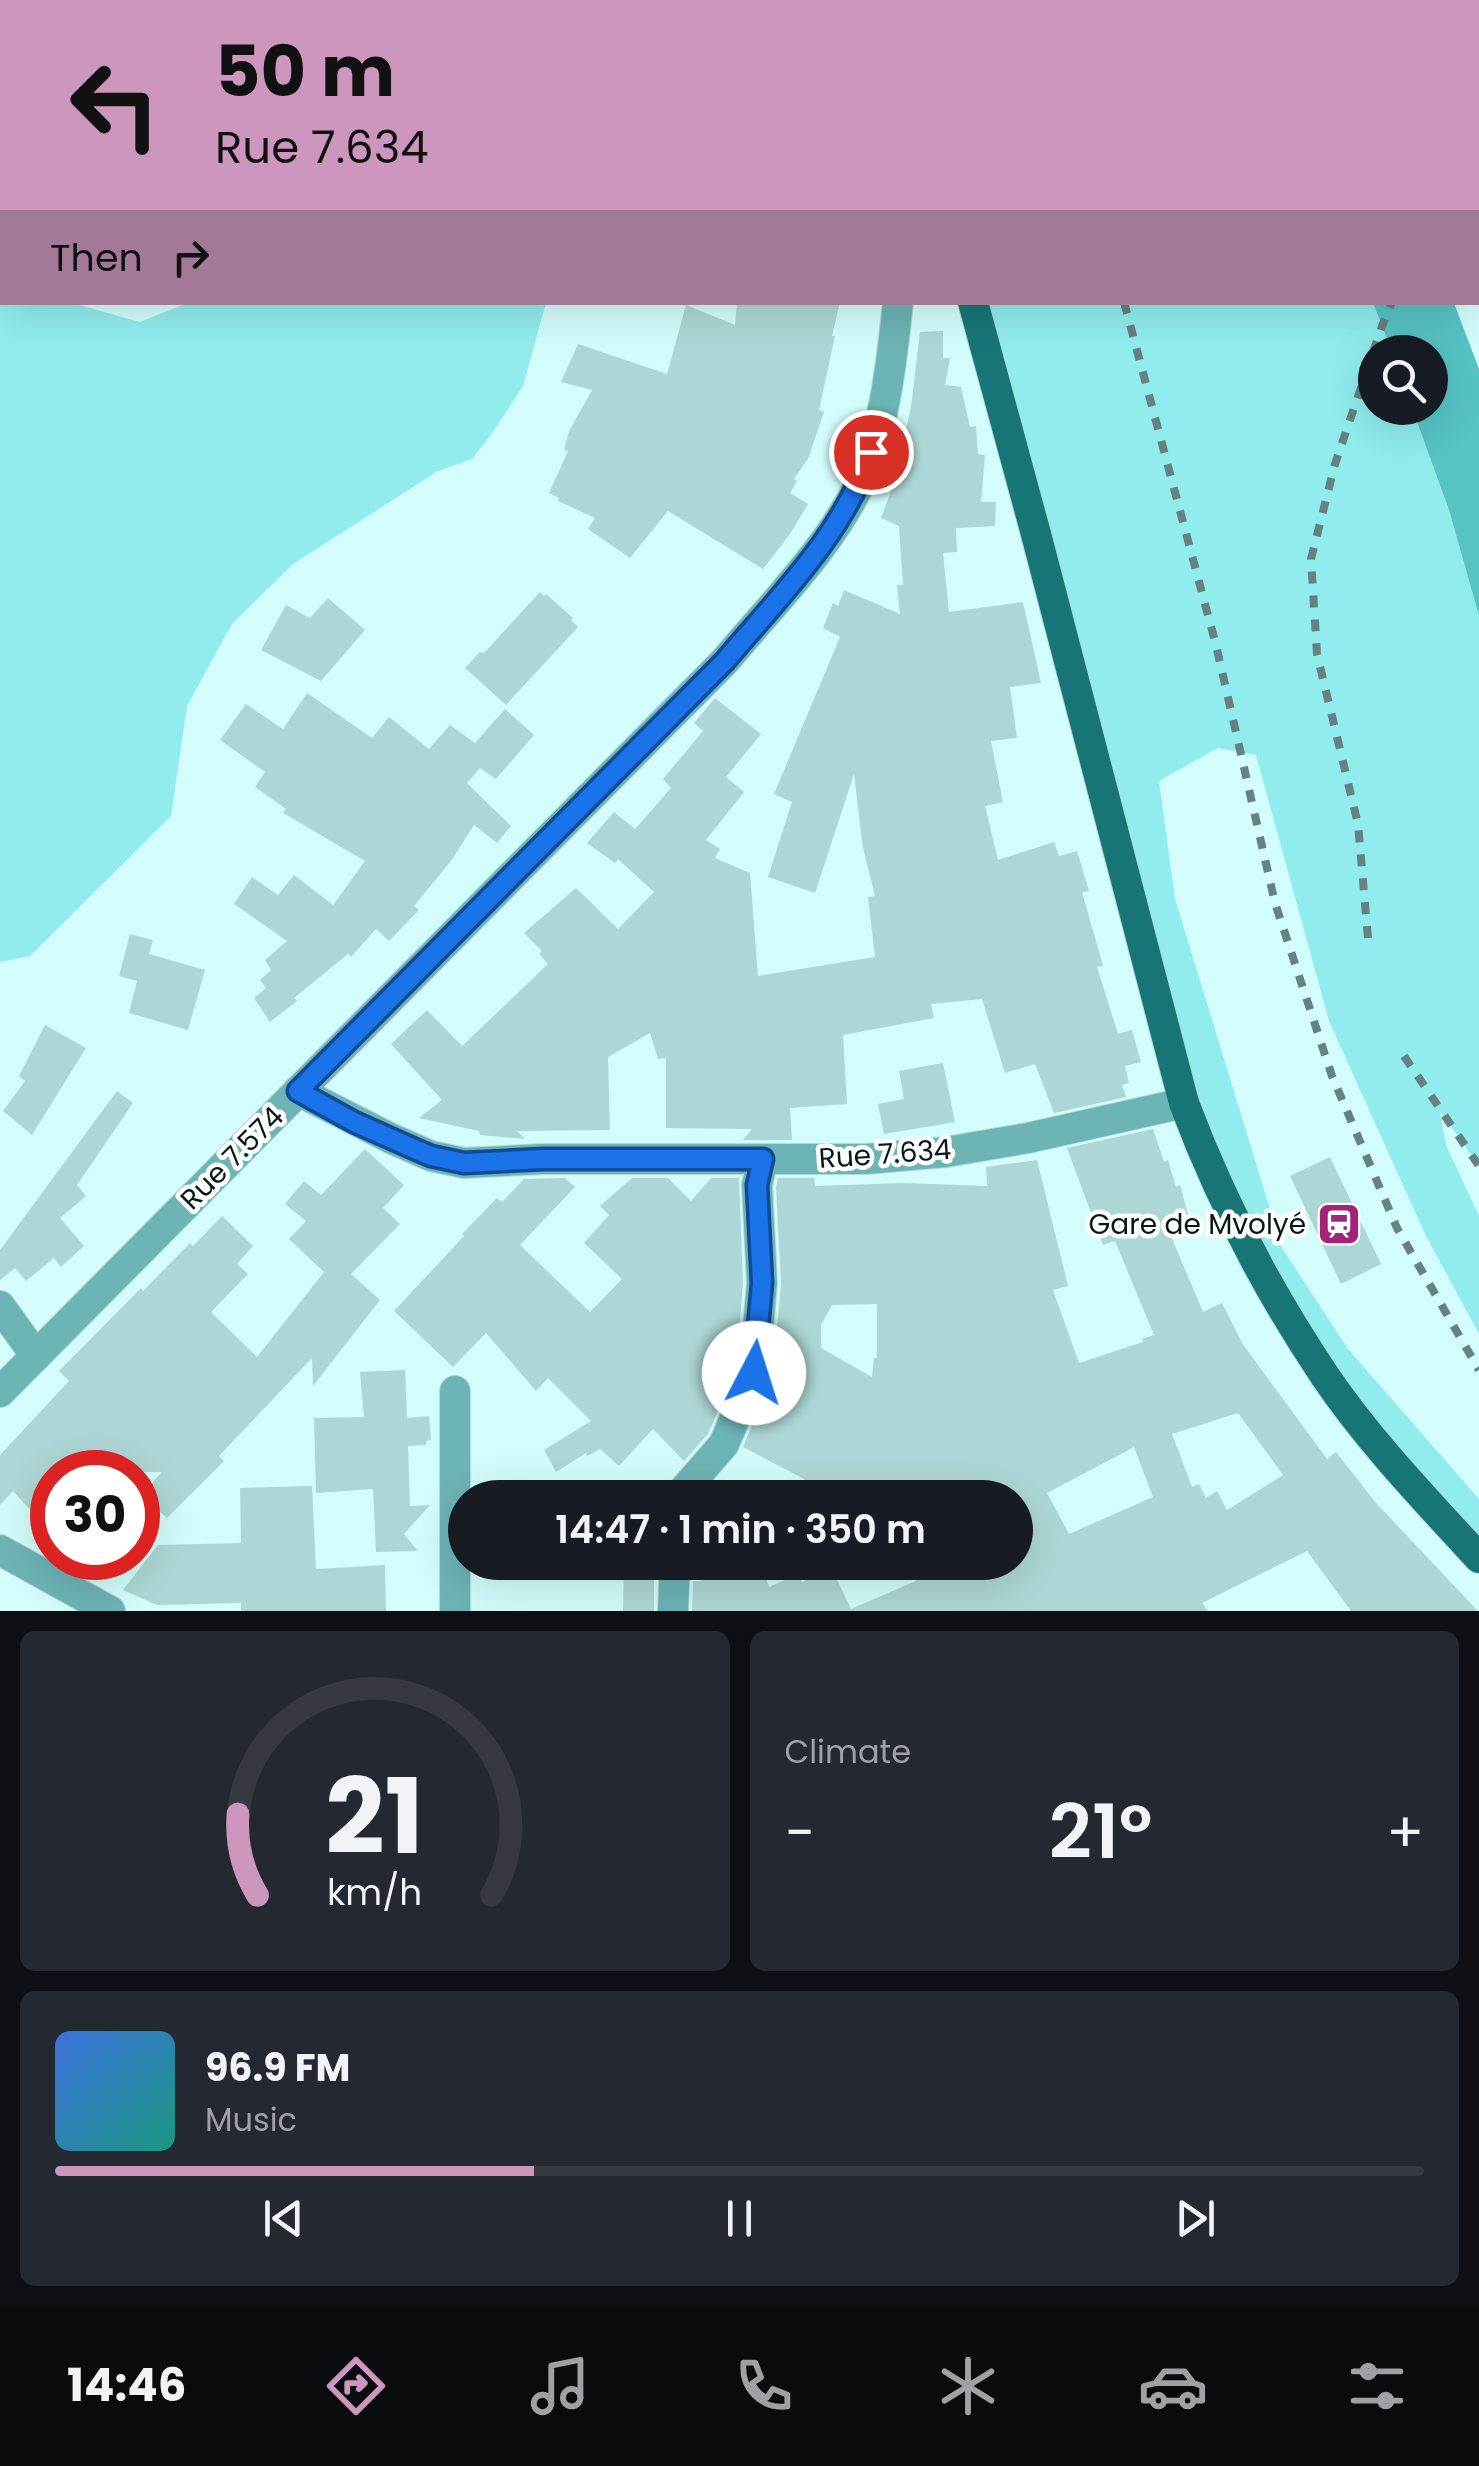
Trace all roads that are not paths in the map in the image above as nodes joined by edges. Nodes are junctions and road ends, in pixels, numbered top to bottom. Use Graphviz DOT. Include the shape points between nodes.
graph roads {
  1 [pos="898,305"];
  2 [pos="974,305"];
  3 [pos="298,1091"];
  4 [pos="1184,1104"];
  5 [pos="763,1159"];
  6 [pos="0,1306"];
  7 [pos="36,1356"];
  8 [pos="454,1391"];
  9 [pos="0,1392"];
  10 [pos="693,1480"];
  11 [pos="0,1550"];
  12 [pos="1479,1558"];
  13 [pos="674,1580"];
  14 [pos="110,1611"];
  15 [pos="455,1611"];
  16 [pos="673,1611"];
  1 -- 3 [label="street, Rue 7.574" via="878,430 840,520 725,661"];
  2 -- 4 [label="main road"];
  3 -- 5 [label="street, Rue 7.634" via="431,1156 464,1163"];
  3 -- 7 [label="street, Rue 7.574"];
  4 -- 5 [label="street, Rue 7.634" via="946,1152"];
  4 -- 12 [label="main road" via="1250,1247 1326,1377"];
  5 -- 10 [label="street" via="754,1373 724,1444"];
  6 -- 7 [label="street"];
  7 -- 9 [label="street, Rue 7.574"];
  8 -- 15 [label="street"];
  11 -- 14 [label="street"];
  13 -- 16 [label="street"];
}
